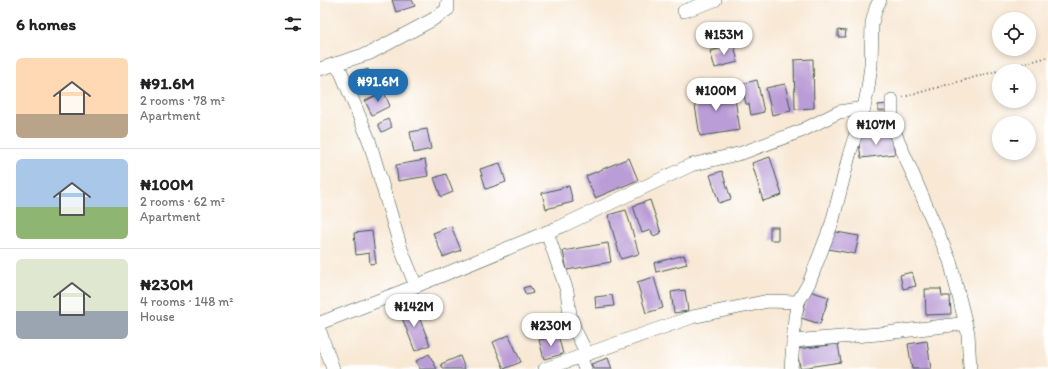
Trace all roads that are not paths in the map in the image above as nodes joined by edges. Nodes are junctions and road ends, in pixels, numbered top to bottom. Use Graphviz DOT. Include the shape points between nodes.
graph roads {
  1 [pos="448,0"];
  2 [pos="715,0"];
  3 [pos="880,0"];
  4 [pos="684,11"];
  5 [pos="334,64"];
  6 [pos="320,69"];
  7 [pos="892,100"];
  8 [pos="864,108"];
  9 [pos="547,232"];
  10 [pos="416,286"];
  11 [pos="798,302"];
  12 [pos="320,324"];
  13 [pos="960,324"];
  14 [pos="320,332"];
  15 [pos="793,341"];
  16 [pos="584,355"];
  17 [pos="333,369"];
  18 [pos="544,369"];
  19 [pos="585,369"];
  20 [pos="790,369"];
  21 [pos="970,369"];
  1 -- 5 [label="street" via="448,9 432,20 370,53"];
  2 -- 4 [label="street"];
  3 -- 8 [label="street" via="872,23 871,64"];
  5 -- 6 [label="street"];
  5 -- 10 [label="street" via="341,72 369,140 401,249"];
  7 -- 21 [label="street" via="892,126 950,261 968,333"];
  8 -- 9 [label="street" via="839,112 801,131 742,153 691,165"];
  8 -- 11 [label="street" via="832,223 810,283"];
  9 -- 10 [label="street"];
  9 -- 16 [label="street" via="567,291 573,322"];
  10 -- 12 [label="street"];
  11 -- 15 [label="street"];
  11 -- 16 [label="street" via="768,301 692,317"];
  13 -- 15 [label="street"];
  14 -- 17 [label="street"];
  15 -- 20 [label="street"];
  16 -- 18 [label="street"];
  16 -- 19 [label="street"];
}
